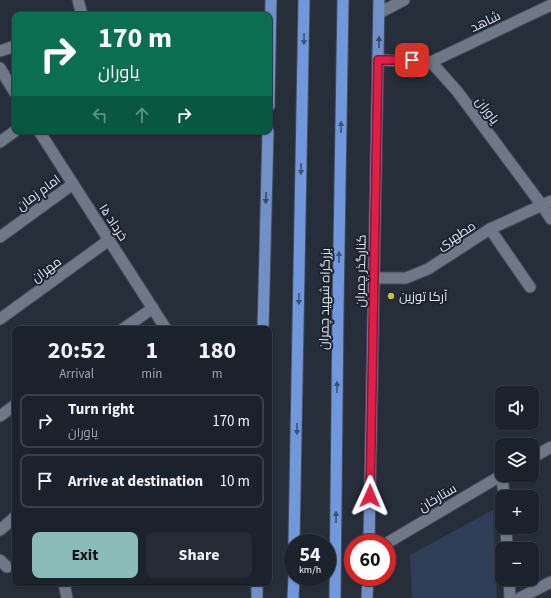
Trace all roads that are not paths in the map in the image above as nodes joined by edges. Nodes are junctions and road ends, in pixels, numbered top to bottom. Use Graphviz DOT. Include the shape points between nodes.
graph roads {
  1 [pos="78,0"];
  2 [pos="271,0"];
  3 [pos="304,0"];
  4 [pos="343,0"];
  5 [pos="379,0"];
  6 [pos="404,0"];
  7 [pos="551,5"];
  8 [pos="81,12"];
  9 [pos="271,12"];
  10 [pos="379,13"];
  11 [pos="12,47"];
  12 [pos="0,51"];
  13 [pos="378,60"];
  14 [pos="431,62"];
  15 [pos="0,68"];
  16 [pos="12,88"];
  17 [pos="12,133"];
  18 [pos="40,134"];
  19 [pos="268,134"];
  20 [pos="0,142"];
  21 [pos="73,184"];
  22 [pos="546,202"];
  23 [pos="551,219"];
  24 [pos="490,229"];
  25 [pos="0,237"];
  26 [pos="109,240"];
  27 [pos="373,278"];
  28 [pos="530,287"];
  29 [pos="153,308"];
  30 [pos="0,319"];
  31 [pos="127,326"];
  32 [pos="164,326"];
  33 [pos="263,326"];
  34 [pos="12,407"];
  35 [pos="0,416"];
  36 [pos="551,447"];
  37 [pos="539,454"];
  38 [pos="495,479"];
  39 [pos="12,520"];
  40 [pos="0,530"];
  41 [pos="294,534"];
  42 [pos="369,534"];
  43 [pos="396,538"];
  44 [pos="551,582"];
  45 [pos="65,586"];
  46 [pos="257,586"];
  47 [pos="294,586"];
  48 [pos="368,586"];
  49 [pos="509,586"];
  50 [pos="67,598"];
  51 [pos="257,598"];
  52 [pos="293,598"];
  53 [pos="336,598"];
  54 [pos="367,598"];
  55 [pos="510,598"];
  56 [pos="520,598"];
  1 -- 8 [label="street"];
  2 -- 9 [label="main road"];
  3 -- 41 [label="highway, بزرگراه شهید چمران, one-way"];
  53 -- 4 [label="highway, بزرگراه شهید چمران, one-way"];
  5 -- 10 [label="main road, کنارگذر چمران"];
  6 -- 10 [label="street"];
  7 -- 14 [label="street, شاهد"];
  13 -- 10 [label="main road, کنارگذر چمران, one-way"];
  11 -- 12 [label="street"];
  13 -- 14 [label="street"];
  13 -- 27 [label="main road, کنارگذر چمران"];
  14 -- 22 [label="street, یاوران"];
  15 -- 16 [label="street"];
  17 -- 20 [label="street"];
  18 -- 21 [label="street, ۱۵ خرداد"];
  19 -- 33 [label="main road, one-way"];
  21 -- 25 [label="street, امام زمان"];
  21 -- 26 [label="street, ۱۵ خرداد"];
  22 -- 23 [label="street, یاوران"];
  22 -- 24 [label="street, مطهری"];
  24 -- 27 [label="street, مطهری" via="428,269 406,278"];
  24 -- 28 [label="street"];
  26 -- 29 [label="street, ۱۵ خرداد"];
  26 -- 30 [label="street, مهران"];
  27 -- 42 [label="main road, کنارگذر چمران"];
  29 -- 31 [label="street"];
  29 -- 32 [label="street, ۱۵ خرداد"];
  34 -- 35 [label="street"];
  36 -- 37 [label="street"];
  38 -- 43 [label="street, ستارخان"];
  39 -- 40 [label="street"];
  44 -- 56 [label="street"];
  45 -- 50 [label="street"];
  46 -- 51 [label="main road"];
  47 -- 52 [label="highway"];
  48 -- 54 [label="main road"];
  49 -- 55 [label="street"];
}
